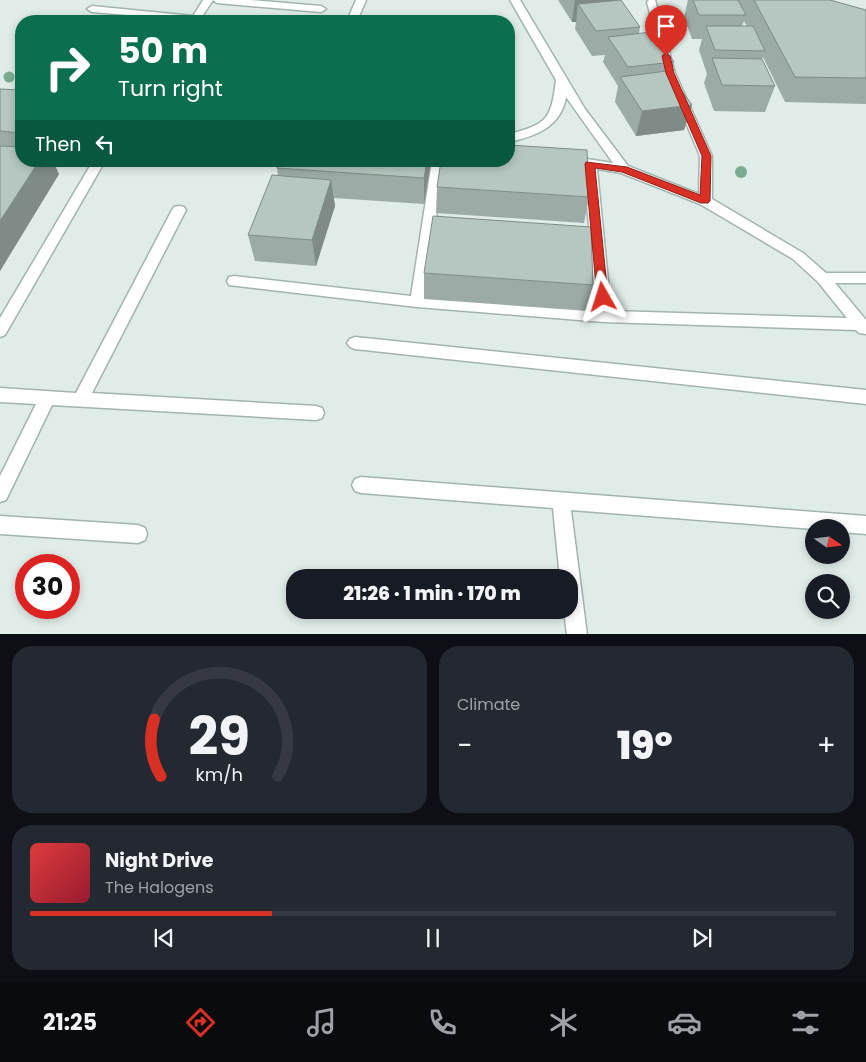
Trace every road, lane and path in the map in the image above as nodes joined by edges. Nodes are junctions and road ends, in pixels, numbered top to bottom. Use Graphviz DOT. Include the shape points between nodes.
graph roads {
  1 [pos="208,0"];
  2 [pos="217,0"];
  3 [pos="361,0"];
  4 [pos="515,0"];
  5 [pos="652,2"];
  6 [pos="321,8"];
  7 [pos="92,9"];
  8 [pos="148,15"];
  9 [pos="198,15"];
  10 [pos="355,15"];
  11 [pos="561,80"];
  12 [pos="515,136"];
  13 [pos="556,158"];
  14 [pos="590,164"];
  15 [pos="96,167"];
  16 [pos="437,167"];
  17 [pos="624,170"];
  18 [pos="705,201"];
  19 [pos="178,210"];
  20 [pos="823,278"];
  21 [pos="866,278"];
  22 [pos="234,281"];
  23 [pos="417,302"];
  24 [pos="604,316"];
  25 [pos="864,328"];
  26 [pos="0,331"];
  27 [pos="355,343"];
  28 [pos="0,396"];
  29 [pos="866,397"];
  30 [pos="47,398"];
  31 [pos="80,400"];
  32 [pos="316,413"];
  33 [pos="361,485"];
  34 [pos="0,494"];
  35 [pos="561,501"];
  36 [pos="0,525"];
  37 [pos="866,526"];
  38 [pos="138,534"];
  39 [pos="577,634"];
  1 -- 9 [label="street"];
  2 -- 6 [label="street"];
  3 -- 10 [label="street"];
  4 -- 11 [label="street"];
  5 -- 18 [label="street" via="670,73 706,156"];
  7 -- 8 [label="street"];
  11 -- 12 [label="street" via="562,95 550,122 538,130"];
  11 -- 17 [label="street" via="598,139"];
  13 -- 14 [label="street"];
  14 -- 17 [label="street"];
  14 -- 24 [label="street"];
  15 -- 26 [label="street"];
  16 -- 23 [label="street"];
  17 -- 18 [label="street"];
  18 -- 20 [label="street" via="798,256"];
  19 -- 31 [label="street"];
  20 -- 21 [label="street"];
  20 -- 25 [label="street"];
  22 -- 23 [label="street"];
  23 -- 24 [label="street"];
  24 -- 25 [label="street"];
  27 -- 29 [label="street"];
  28 -- 30 [label="street"];
  30 -- 31 [label="street"];
  30 -- 34 [label="street"];
  31 -- 32 [label="street"];
  33 -- 35 [label="street"];
  35 -- 37 [label="street"];
  35 -- 39 [label="street"];
  36 -- 38 [label="street"];
}
